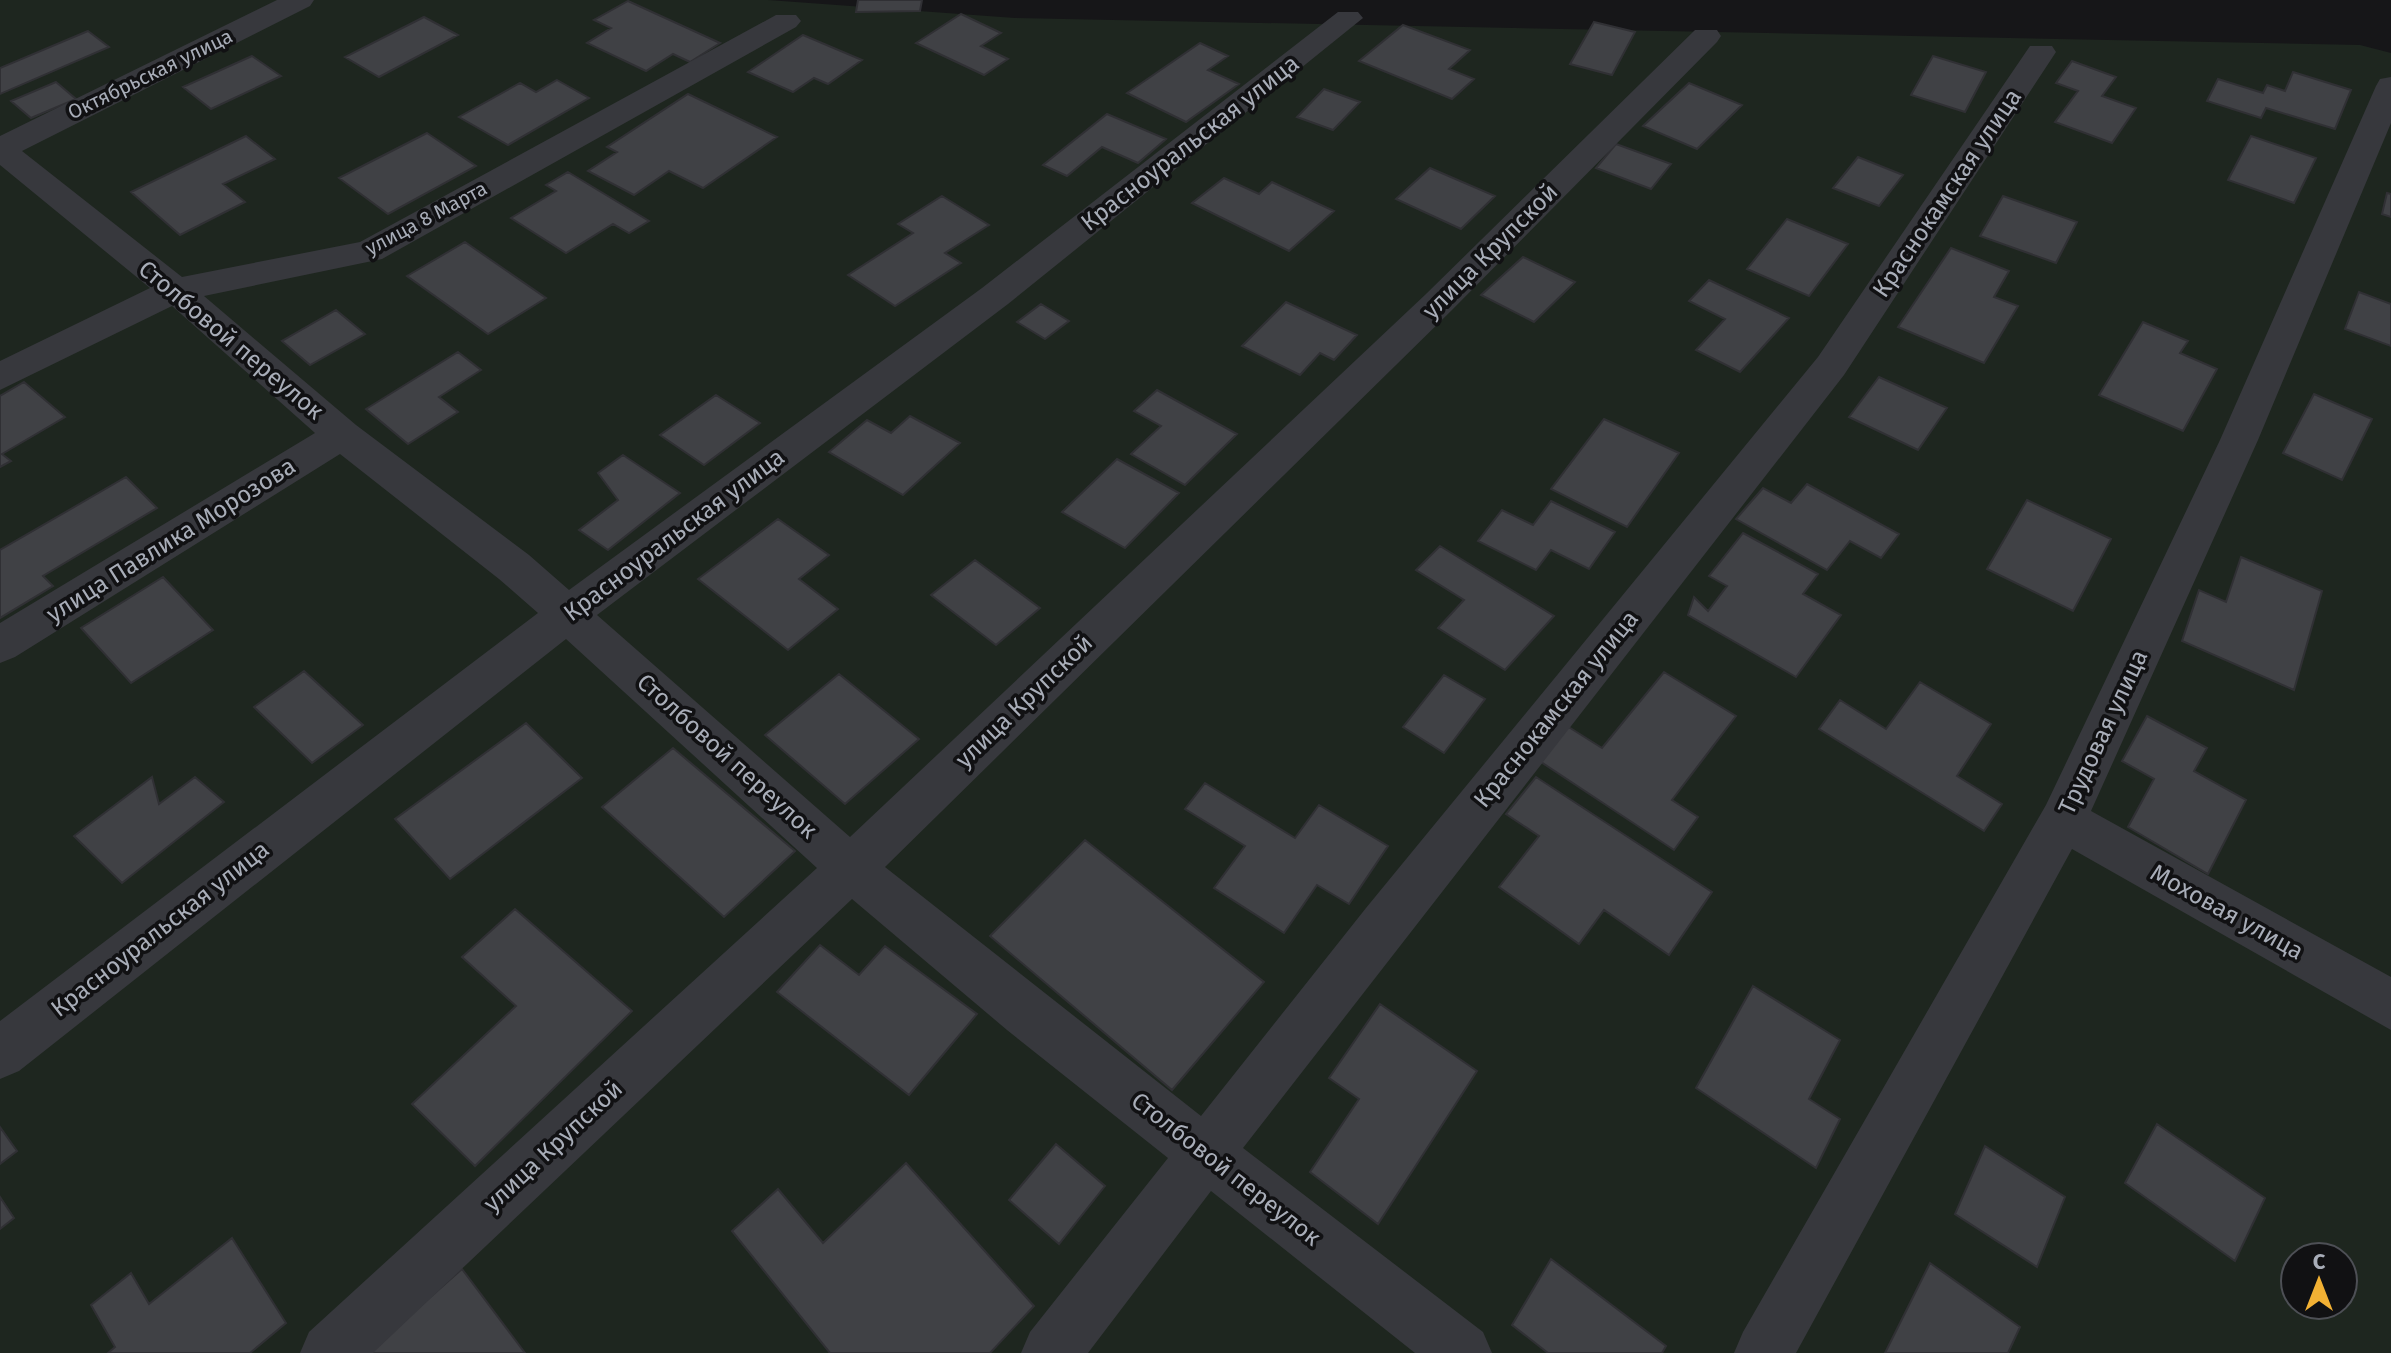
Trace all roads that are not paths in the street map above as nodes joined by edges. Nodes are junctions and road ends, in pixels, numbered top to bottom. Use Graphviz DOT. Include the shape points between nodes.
graph roads {
  1 [pos="300,0"];
  2 [pos="1348,18"];
  3 [pos="786,21"];
  4 [pos="1706,36"];
  5 [pos="2041,52"];
  6 [pos="2391,86"];
  7 [pos="0,149"];
  8 [pos="175,290"];
  9 [pos="0,377"];
  10 [pos="342,435"];
  11 [pos="568,614"];
  12 [pos="0,645"];
  13 [pos="2063,820"];
  14 [pos="851,868"];
  15 [pos="2391,1005"];
  16 [pos="0,1053"];
  17 [pos="1207,1155"];
  18 [pos="330,1353"];
  19 [pos="1051,1353"];
  20 [pos="1462,1353"];
  21 [pos="1764,1353"];
  1 -- 7 [label="street, Октябрьская улица"];
  2 -- 11 [label="street, Красноуральская улица" via="995,296"];
  3 -- 8 [label="street, улица 8 Марта" via="370,251"];
  4 -- 14 [label="street, улица Крупской" via="1439,302"];
  5 -- 17 [label="street, Краснокамская улица" via="1831,366 1384,924"];
  6 -- 13 [label="street, Трудовая улица" via="2239,440"];
  7 -- 8 [label="street, Столбовой переулок"];
  8 -- 9 [label="street, улица 8 Марта"];
  8 -- 10 [label="street, Столбовой переулок"];
  10 -- 11 [label="street, Столбовой переулок"];
  10 -- 12 [label="street, улица Павлика Морозова"];
  11 -- 14 [label="street, Столбовой переулок"];
  11 -- 16 [label="street, Красноуральская улица"];
  13 -- 15 [label="street, Моховая улица"];
  13 -- 21 [label="street, Трудовая улица"];
  14 -- 17 [label="street, Столбовой переулок"];
  14 -- 18 [label="street, улица Крупской"];
  17 -- 19 [label="street, Краснокамская улица"];
  17 -- 20 [label="street, Столбовой переулок"];
}
